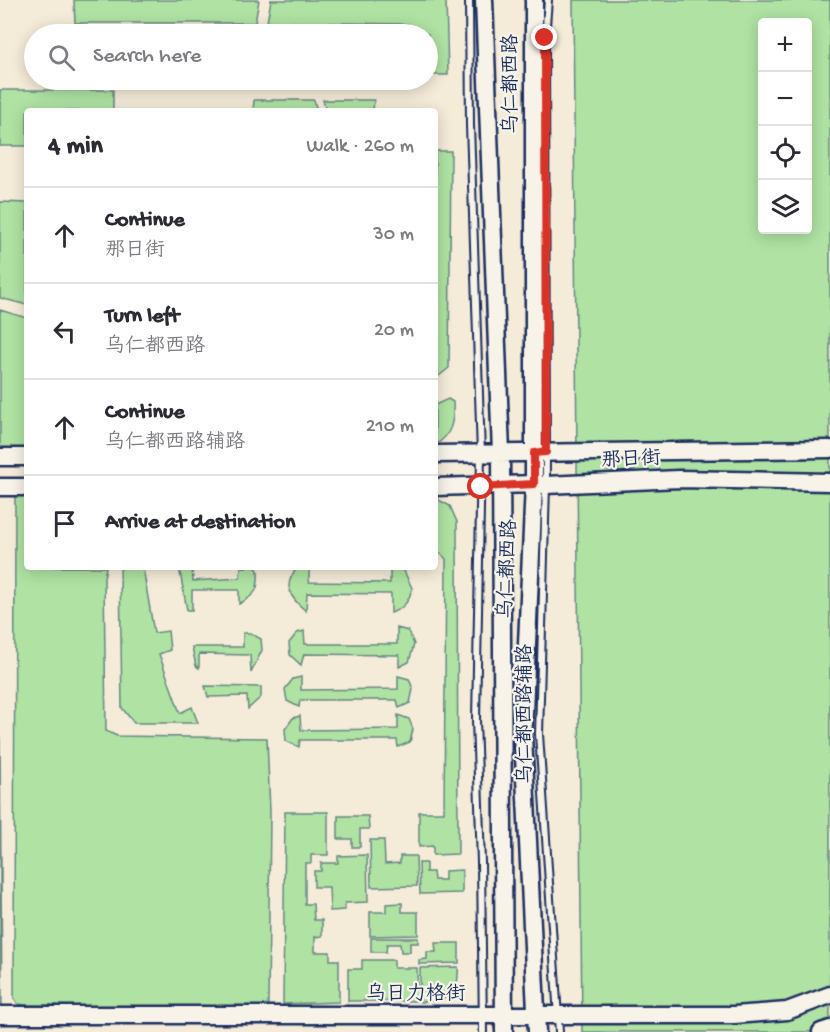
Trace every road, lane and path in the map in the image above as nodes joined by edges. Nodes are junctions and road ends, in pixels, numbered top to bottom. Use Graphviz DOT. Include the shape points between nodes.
graph roads {
  1 [pos="469,0"];
  2 [pos="484,0"];
  3 [pos="534,0"];
  4 [pos="548,0"];
  5 [pos="830,448"];
  6 [pos="540,452"];
  7 [pos="501,453"];
  8 [pos="438,454"];
  9 [pos="481,454"];
  10 [pos="24,456"];
  11 [pos="0,457"];
  12 [pos="830,482"];
  13 [pos="501,485"];
  14 [pos="540,485"];
  15 [pos="0,487"];
  16 [pos="24,487"];
  17 [pos="438,487"];
  18 [pos="481,487"];
  19 [pos="830,995"];
  20 [pos="504,1014"];
  21 [pos="537,1014"];
  22 [pos="0,1015"];
  23 [pos="558,1015"];
  24 [pos="483,1024"];
  25 [pos="830,1029"];
  26 [pos="504,1032"];
  27 [pos="537,1032"];
  28 [pos="559,1032"];
  29 [pos="822,1032"];
  1 -- 9 [label="lane"];
  2 -- 7 [label="main road, 乌仁都西路"];
  3 -- 6 [label="main road, 乌仁都西路"];
  4 -- 6 [label="lane"];
  5 -- 6 [label="main road, 那日街"];
  6 -- 7 [label="main road, 那日街"];
  6 -- 14 [label="main road, 乌仁都西路"];
  7 -- 9 [label="main road, 那日街"];
  7 -- 13 [label="main road, 乌仁都西路"];
  8 -- 9 [label="main road, 那日街"];
  9 -- 18 [label="lane"];
  10 -- 11 [label="main road"];
  12 -- 14 [label="main road, 那日街" via="679,479"];
  13 -- 14 [label="main road, 那日街"];
  13 -- 18 [label="main road, 那日街"];
  13 -- 20 [label="main road, 乌仁都西路"];
  14 -- 21 [label="main road, 乌仁都西路" via="523,735"];
  14 -- 23 [label="lane, 乌仁都西路辅路" via="539,734"];
  15 -- 16 [label="main road"];
  17 -- 18 [label="main road, 那日街"];
  18 -- 24 [label="lane" via="476,720"];
  19 -- 23 [label="main road, 乌日力格街" via="787,1011 734,1015"];
  20 -- 21 [label="main road, 乌日力格街"];
  20 -- 24 [label="main road, 乌日力格街"];
  20 -- 26 [label="main road, 乌仁都西路"];
  21 -- 23 [label="main road, 乌日力格街"];
  21 -- 27 [label="main road, 乌仁都西路"];
  22 -- 24 [label="main road, 乌日力格街"];
  23 -- 28 [label="lane, 乌仁都西路辅路"];
  25 -- 29 [label="main road"];
}
